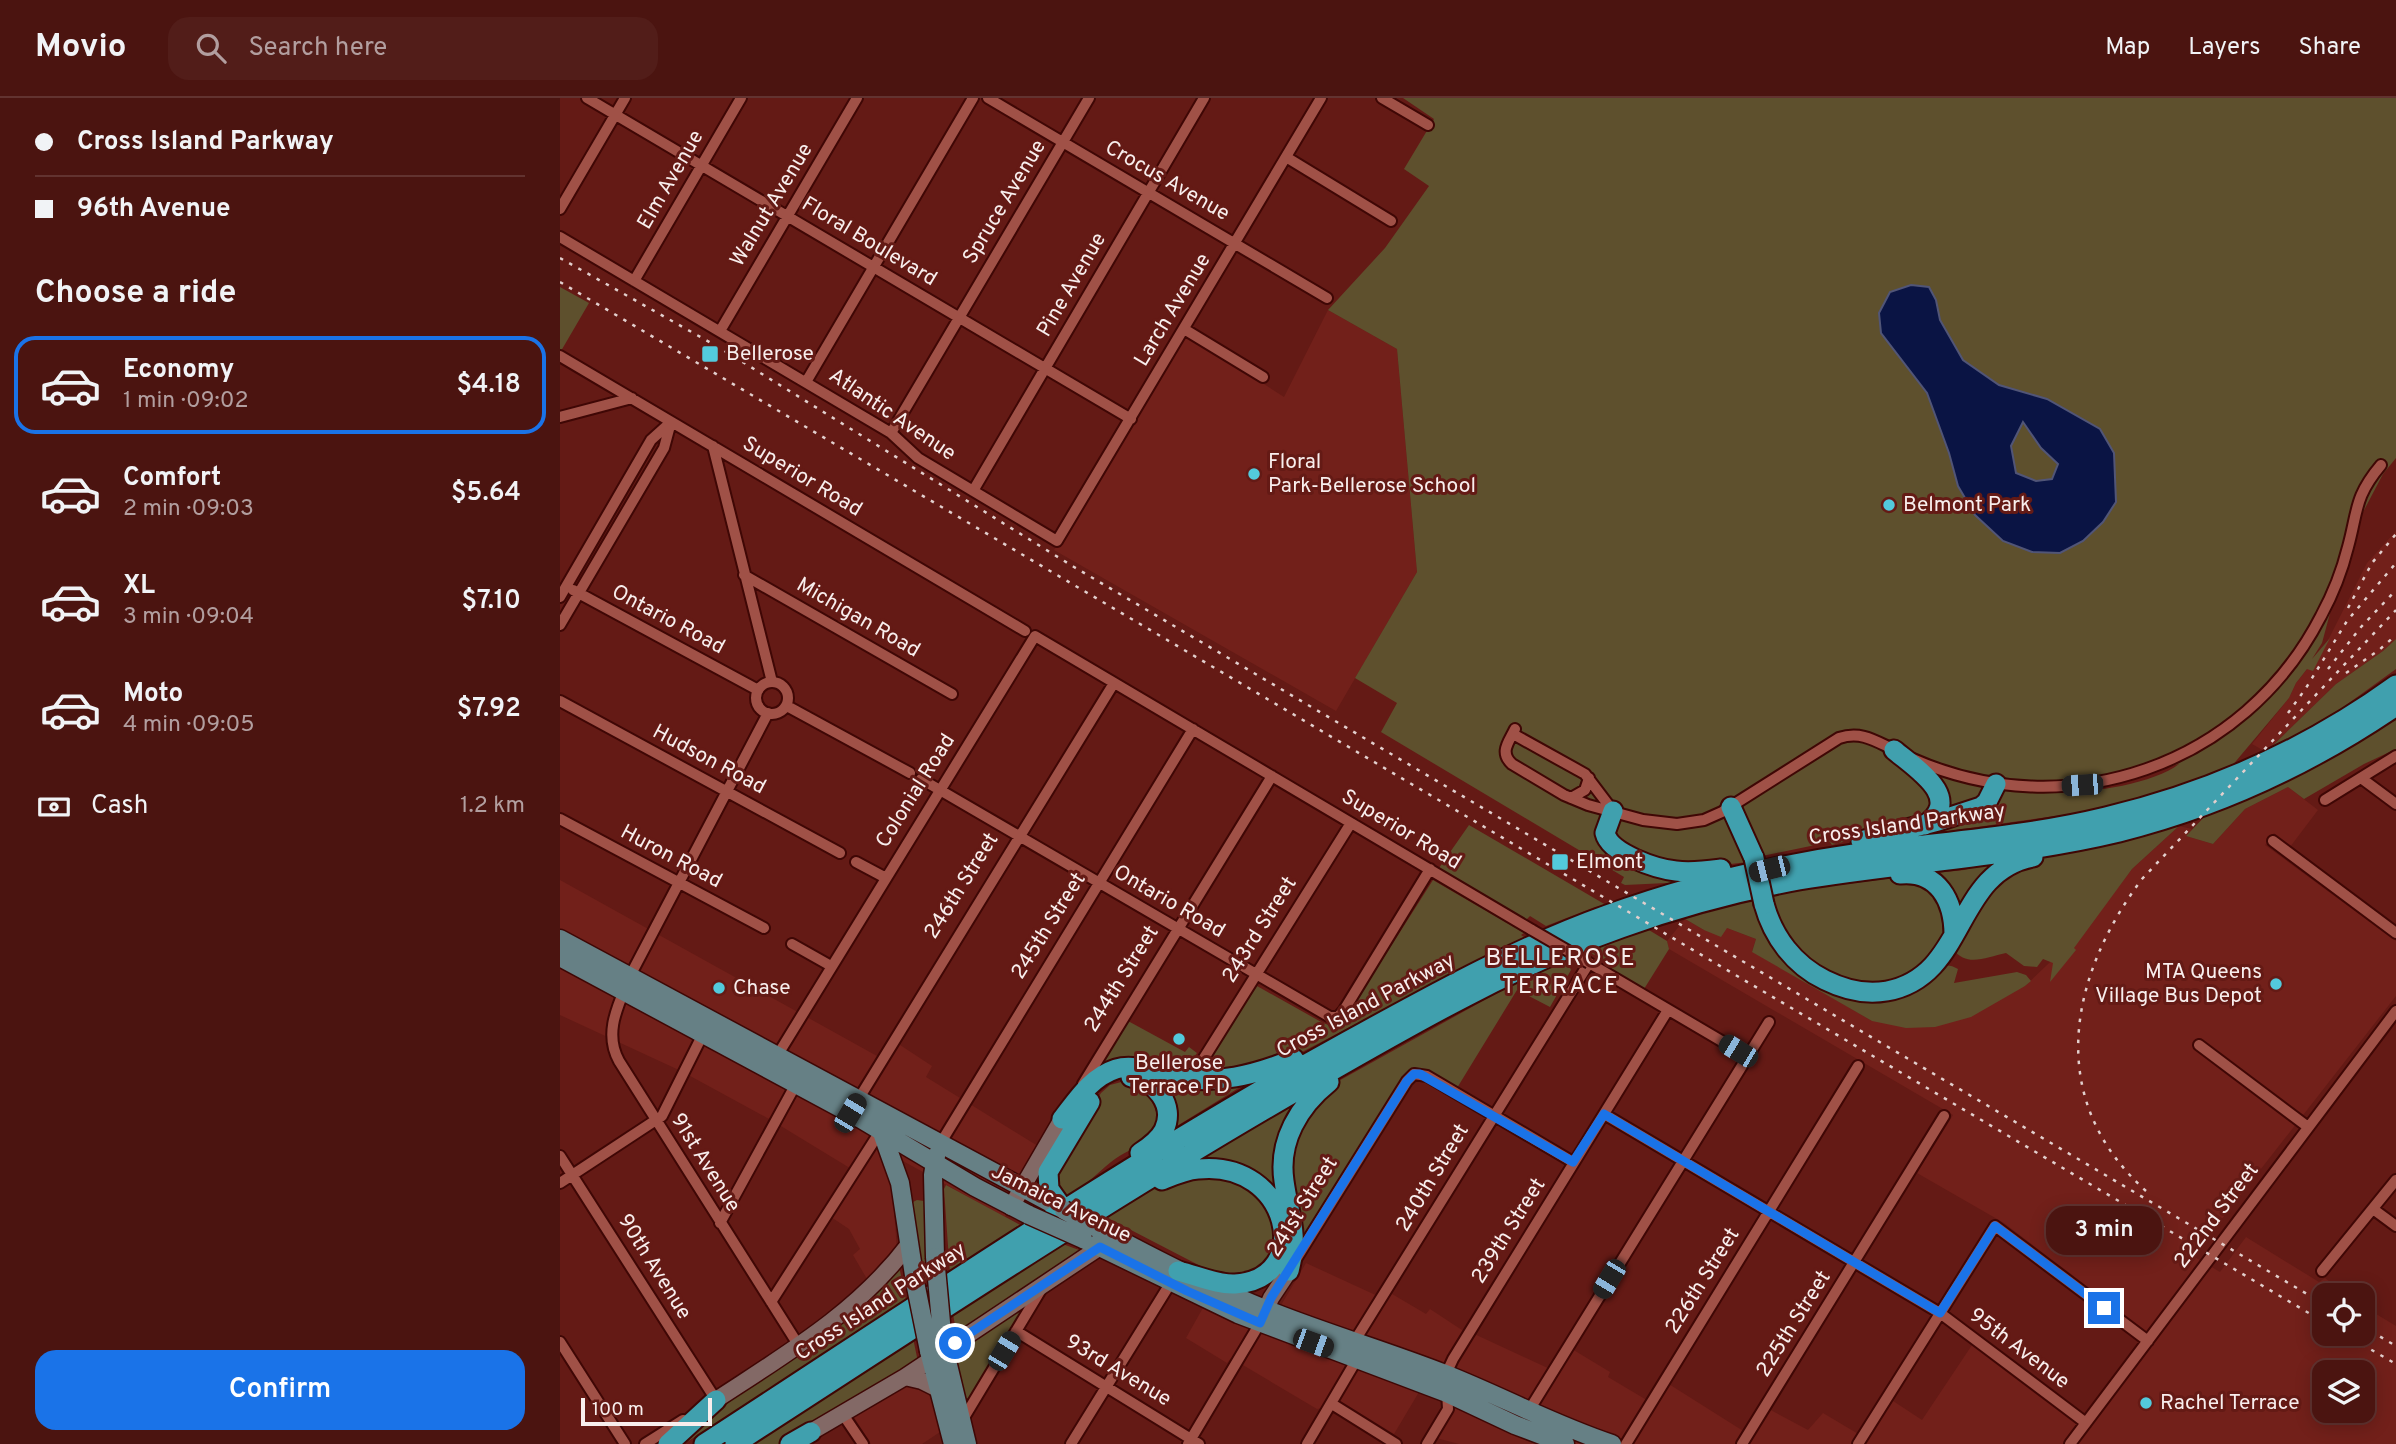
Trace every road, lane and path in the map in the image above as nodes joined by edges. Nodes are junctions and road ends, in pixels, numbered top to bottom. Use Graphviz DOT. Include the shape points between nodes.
graph roads {
  1 [pos="587,98"];
  2 [pos="625,98"];
  3 [pos="741,98"];
  4 [pos="857,98"];
  5 [pos="973,98"];
  6 [pos="988,98"];
  7 [pos="1089,98"];
  8 [pos="1204,98"];
  9 [pos="1321,98"];
  10 [pos="1381,98"];
  11 [pos="615,115"];
  12 [pos="1428,125"];
  13 [pos="1063,142"];
  14 [pos="1286,157"];
  15 [pos="701,166"];
  16 [pos="1148,193"];
  17 [pos="560,209"];
  18 [pos="788,216"];
  19 [pos="1391,221"];
  20 [pos="560,237"];
  21 [pos="1235,243"];
  22 [pos="873,267"];
  23 [pos="634,281"];
  24 [pos="1327,298"];
  25 [pos="959,318"];
  26 [pos="1184,329"];
  27 [pos="720,331"];
  28 [pos="560,356"];
  29 [pos="1045,368"];
  30 [pos="1263,377"];
  31 [pos="806,382"];
  32 [pos="632,398"];
  33 [pos="560,417"];
  34 [pos="1131,419"];
  35 [pos="671,422"];
  36 [pos="891,433"];
  37 [pos="713,446"];
  38 [pos="2381,465"];
  39 [pos="628,480"];
  40 [pos="641,487"];
  41 [pos="973,491"];
  42 [pos="600,528"];
  43 [pos="612,536"];
  44 [pos="1058,541"];
  45 [pos="744,576"];
  46 [pos="562,589"];
  47 [pos="579,593"];
  48 [pos="560,625"];
  49 [pos="1030,634"];
  50 [pos="772,681"];
  51 [pos="1114,683"];
  52 [pos="2396,685"];
  53 [pos="758,690"];
  54 [pos="952,694"];
  55 [pos="560,701"];
  56 [pos="787,706"];
  57 [pos="2396,706"];
  58 [pos="768,713"];
  59 [pos="1193,729"];
  60 [pos="1894,750"];
  61 [pos="2396,756"];
  62 [pos="910,773"];
  63 [pos="1272,776"];
  64 [pos="1589,778"];
  65 [pos="2361,778"];
  66 [pos="921,779"];
  67 [pos="1996,784"];
  68 [pos="940,790"];
  69 [pos="727,792"];
  70 [pos="1571,798"];
  71 [pos="2325,800"];
  72 [pos="2396,804"];
  73 [pos="1731,807"];
  74 [pos="1614,811"];
  75 [pos="560,819"];
  76 [pos="1351,823"];
  77 [pos="1925,825"];
  78 [pos="1019,836"];
  79 [pos="2094,837"];
  80 [pos="2273,841"];
  81 [pos="840,853"];
  82 [pos="856,862"];
  83 [pos="1787,865"];
  84 [pos="1752,866"];
  85 [pos="1430,869"];
  86 [pos="1861,872"];
  87 [pos="886,878"];
  88 [pos="677,883"];
  89 [pos="1098,883"];
  90 [pos="764,928"];
  91 [pos="1178,929"];
  92 [pos="2396,933"];
  93 [pos="1954,935"];
  94 [pos="560,939"];
  95 [pos="792,944"];
  96 [pos="560,957"];
  97 [pos="1589,963"];
  98 [pos="831,966"];
  99 [pos="1257,976"];
  100 [pos="627,984"];
  101 [pos="1668,1010"];
  102 [pos="2396,1011"];
  103 [pos="1769,1023"];
  104 [pos="1372,1028"];
  105 [pos="1404,1030"];
  106 [pos="703,1034"];
  107 [pos="2199,1045"];
  108 [pos="728,1048"];
  109 [pos="777,1056"];
  110 [pos="1747,1056"];
  111 [pos="1204,1058"];
  112 [pos="1858,1066"];
  113 [pos="796,1084"];
  114 [pos="854,1106"];
  115 [pos="1604,1114"];
  116 [pos="1494,1116"];
  117 [pos="1944,1116"];
  118 [pos="1062,1119"];
  119 [pos="657,1121"];
  120 [pos="901,1123"];
  121 [pos="2308,1127"];
  122 [pos="881,1130"];
  123 [pos="940,1144"];
  124 [pos="560,1156"];
  125 [pos="1683,1160"];
  126 [pos="1573,1162"];
  127 [pos="935,1163"];
  128 [pos="572,1175"];
  129 [pos="2396,1180"];
  130 [pos="560,1183"];
  131 [pos="1021,1188"];
  132 [pos="1097,1190"];
  133 [pos="1125,1193"];
  134 [pos="934,1201"];
  135 [pos="1057,1204"];
  136 [pos="903,1206"];
  137 [pos="1011,1207"];
  138 [pos="2373,1209"];
  139 [pos="1769,1210"];
  140 [pos="720,1223"];
  141 [pos="2396,1226"];
  142 [pos="1090,1234"];
  143 [pos="909,1244"];
  144 [pos="1100,1247"];
  145 [pos="1855,1261"];
  146 [pos="1289,1271"];
  147 [pos="2322,1271"];
  148 [pos="1174,1277"];
  149 [pos="1046,1282"];
  150 [pos="771,1302"];
  151 [pos="1940,1313"];
  152 [pos="1263,1316"];
  153 [pos="1016,1332"];
  154 [pos="2148,1341"];
  155 [pos="560,1342"];
  156 [pos="799,1346"];
  157 [pos="937,1351"];
  158 [pos="1356,1351"];
  159 [pos="1446,1374"];
  160 [pos="905,1377"];
  161 [pos="1106,1387"];
  162 [pos="938,1389"];
  163 [pos="1447,1393"];
  164 [pos="716,1400"];
  165 [pos="1332,1404"];
  166 [pos="1528,1412"];
  167 [pos="842,1413"];
  168 [pos="961,1423"];
  169 [pos="2085,1423"];
  170 [pos="803,1438"];
  171 [pos="1193,1442"];
  172 [pos="625,1444"];
  173 [pos="645,1444"];
  174 [pos="668,1444"];
  175 [pos="705,1444"];
  176 [pos="735,1444"];
  177 [pos="790,1444"];
  178 [pos="863,1444"];
  179 [pos="953,1444"];
  180 [pos="967,1444"];
  181 [pos="1071,1444"];
  182 [pos="1307,1444"];
  183 [pos="1396,1444"];
  184 [pos="1427,1444"];
  185 [pos="1565,1444"];
  186 [pos="1612,1444"];
  187 [pos="1626,1444"];
  188 [pos="1742,1444"];
  189 [pos="1858,1444"];
  190 [pos="2070,1444"];
  1 -- 11 [label="street, Floral Boulevard"];
  2 -- 11 [label="street"];
  3 -- 15 [label="street, Elm Avenue"];
  4 -- 18 [label="street, Walnut Avenue"];
  5 -- 22 [label="street"];
  6 -- 13 [label="street, Crocus Avenue"];
  7 -- 13 [label="street, Spruce Avenue"];
  8 -- 16 [label="street, Pine Avenue"];
  9 -- 14 [label="street, Larch Avenue"];
  10 -- 12 [label="street"];
  11 -- 15 [label="street, Floral Boulevard"];
  11 -- 17 [label="street"];
  13 -- 16 [label="street, Crocus Avenue"];
  13 -- 25 [label="street, Spruce Avenue"];
  14 -- 19 [label="street"];
  14 -- 21 [label="street, Larch Avenue"];
  15 -- 18 [label="street, Floral Boulevard"];
  15 -- 23 [label="street, Elm Avenue"];
  16 -- 21 [label="street, Crocus Avenue"];
  16 -- 29 [label="street, Pine Avenue"];
  18 -- 22 [label="street, Floral Boulevard"];
  18 -- 27 [label="street, Walnut Avenue"];
  20 -- 23 [label="street, Atlantic Avenue"];
  21 -- 24 [label="street, Crocus Avenue"];
  21 -- 26 [label="street, Larch Avenue"];
  22 -- 25 [label="street, Floral Boulevard"];
  22 -- 31 [label="street"];
  23 -- 27 [label="street, Atlantic Avenue"];
  25 -- 29 [label="street, Floral Boulevard"];
  25 -- 36 [label="street, Spruce Avenue"];
  26 -- 30 [label="street"];
  26 -- 34 [label="street, Larch Avenue"];
  27 -- 31 [label="street, Atlantic Avenue"];
  28 -- 32 [label="street, Superior Road"];
  29 -- 34 [label="street, Floral Boulevard"];
  29 -- 41 [label="street, Pine Avenue"];
  31 -- 36 [label="street, Atlantic Avenue"];
  32 -- 33 [label="street"];
  32 -- 35 [label="street, Superior Road"];
  34 -- 44 [label="street, Larch Avenue"];
  35 -- 37 [label="street, Superior Road"];
  35 -- 39 [label="street" via="651,440"];
  35 -- 40 [label="street" via="664,448"];
  36 -- 41 [label="street, Atlantic Avenue" via="918,458"];
  37 -- 45 [label="street"];
  37 -- 49 [label="street, Superior Road"];
  38 -- 67 [label="street" via="2358,502 2342,568 2314,630 2283,675 2242,715 2203,743 2137,773 2082,785"];
  39 -- 40 [label="street"];
  39 -- 42 [label="street"];
  40 -- 43 [label="street"];
  41 -- 44 [label="street, Atlantic Avenue"];
  42 -- 43 [label="street"];
  42 -- 46 [label="street"];
  43 -- 47 [label="street"];
  45 -- 50 [label="street"];
  45 -- 54 [label="street, Michigan Road"];
  46 -- 47 [label="street, Ontario Road"];
  47 -- 48 [label="street"];
  47 -- 53 [label="street, Ontario Road"];
  49 -- 51 [label="street, Superior Road"];
  49 -- 68 [label="street, Colonial Road"];
  50 -- 53 [label="street"];
  50 -- 56 [label="street" via="786,690"];
  51 -- 59 [label="street, Superior Road"];
  51 -- 78 [label="street, 246th Street"];
  52 -- 83 [label="highway, Cross Island Parkway" via="2280,755 2162,802 2070,824"];
  53 -- 58 [label="street" via="757,704"];
  55 -- 69 [label="street, Hudson Road"];
  56 -- 58 [label="street" via="779,713"];
  56 -- 62 [label="street"];
  57 -- 79 [label="highway, Cross Island Parkway" via="2334,746 2264,782 2193,811"];
  58 -- 69 [label="street, 91st Avenue"];
  59 -- 63 [label="street, Superior Road"];
  59 -- 89 [label="street, 245th Street"];
  60 -- 67 [label="street" via="1945,771"];
  60 -- 73 [label="street" via="1865,736 1839,738"];
  60 -- 77 [label="highway" via="1933,784 1940,797 1936,816"];
  61 -- 65 [label="street"];
  63 -- 76 [label="street, Superior Road"];
  63 -- 91 [label="street, 244th Street"];
  64 -- 70 [label="street" via="1585,790"];
  64 -- 70 [label="street" via="1514,732 1505,750 1509,761"];
  64 -- 74 [label="street"];
  65 -- 71 [label="street"];
  65 -- 72 [label="street"];
  66 -- 68 [label="street, Ontario Road"];
  67 -- 77 [label="highway" via="1981,807"];
  68 -- 78 [label="street, Ontario Road"];
  68 -- 87 [label="street, Colonial Road"];
  69 -- 81 [label="street, Hudson Road"];
  69 -- 88 [label="street, 91st Avenue"];
  70 -- 74 [label="street"];
  73 -- 74 [label="street" via="1704,820 1677,824"];
  73 -- 84 [label="highway"];
  74 -- 84 [label="highway" via="1605,838 1635,858 1673,871"];
  75 -- 88 [label="street, Huron Road"];
  76 -- 85 [label="street, Superior Road"];
  76 -- 99 [label="street, 243rd Street"];
  77 -- 83 [label="highway" via="1820,850"];
  78 -- 89 [label="street, Ontario Road"];
  78 -- 114 [label="street, 246th Street"];
  79 -- 86 [label="highway, Cross Island Parkway"];
  79 -- 93 [label="highway" via="1998,870"];
  80 -- 92 [label="street"];
  82 -- 87 [label="street"];
  83 -- 84 [label="highway, Cross Island Parkway"];
  84 -- 93 [label="highway, bridge" via="1774,931 1794,958 1822,979 1853,991 1883,992 1909,984 1936,963"];
  84 -- 104 [label="highway, Cross Island Parkway" via="1573,927"];
  85 -- 97 [label="street, Superior Road, bridge"];
  85 -- 99 [label="street, Ontario Road" via="1335,1018"];
  86 -- 93 [label="highway" via="1919,874 1933,881 1950,902"];
  86 -- 105 [label="highway, Cross Island Parkway" via="1775,885 1635,923 1530,965"];
  87 -- 98 [label="street, Colonial Road"];
  88 -- 90 [label="street, Huron Road"];
  88 -- 100 [label="street, 91st Avenue"];
  89 -- 91 [label="street, Ontario Road"];
  89 -- 123 [label="street, 245th Street"];
  91 -- 99 [label="street, Ontario Road"];
  91 -- 118 [label="street, 244th Street"];
  94 -- 100 [label="main road"];
  95 -- 98 [label="street"];
  96 -- 100 [label="main road, Jamaica Avenue"];
  97 -- 101 [label="street, Superior Road"];
  97 -- 116 [label="street, 240th Street"];
  98 -- 109 [label="street, Colonial Road"];
  99 -- 111 [label="street, 243rd Street"];
  100 -- 106 [label="main road, Jamaica Avenue"];
  100 -- 109 [label="main road, Jamaica Avenue"];
  100 -- 119 [label="street, 91st Avenue" via="612,1021 613,1048"];
  101 -- 110 [label="street, Superior Road"];
  101 -- 115 [label="street, 239th Street"];
  102 -- 121 [label="street, 222nd Street"];
  103 -- 110 [label="street"];
  104 -- 118 [label="highway" via="1272,1068 1230,1079 1193,1080 1138,1068 1117,1069 1091,1083"];
  104 -- 132 [label="highway, Cross Island Parkway" via="1273,1082"];
  105 -- 133 [label="highway, Cross Island Parkway"];
  105 -- 146 [label="highway" via="1320,1090 1294,1122 1283,1170 1294,1230"];
  106 -- 108 [label="main road, Jamaica Avenue"];
  106 -- 119 [label="street"];
  107 -- 121 [label="street"];
  108 -- 109 [label="main road" via="740,1048 766,1060"];
  108 -- 113 [label="main road, Jamaica Avenue"];
  109 -- 114 [label="main road, Jamaica Avenue"];
  110 -- 125 [label="street"];
  112 -- 139 [label="street, 226th Street"];
  113 -- 114 [label="main road, Jamaica Avenue"];
  113 -- 140 [label="street"];
  114 -- 120 [label="main road, Jamaica Avenue"];
  114 -- 122 [label="main road, Jamaica Avenue"];
  115 -- 125 [label="street, 95th Avenue"];
  115 -- 126 [label="street, 239th Street"];
  116 -- 126 [label="street"];
  116 -- 146 [label="street, 241st Street" via="1427,1076 1414,1074"];
  116 -- 158 [label="street, 240th Street"];
  117 -- 145 [label="street, 225th Street"];
  118 -- 131 [label="street, 244th Street"];
  119 -- 128 [label="street"];
  119 -- 140 [label="street, 91st Avenue"];
  120 -- 122 [label="main road"];
  120 -- 123 [label="main road, Jamaica Avenue"];
  121 -- 154 [label="street, 222nd Street"];
  122 -- 127 [label="main road, Jamaica Avenue"];
  122 -- 136 [label="main road" via="900,1183"];
  122 -- 150 [label="street"];
  123 -- 127 [label="main road"];
  123 -- 131 [label="main road, Jamaica Avenue"];
  124 -- 128 [label="street, 90th Avenue"];
  125 -- 139 [label="street, 95th Avenue"];
  125 -- 166 [label="street"];
  126 -- 159 [label="street, 239th Street"];
  127 -- 134 [label="main road"];
  127 -- 137 [label="main road, Jamaica Avenue"];
  128 -- 130 [label="street"];
  128 -- 164 [label="street, 90th Avenue"];
  129 -- 138 [label="street"];
  131 -- 135 [label="main road, Jamaica Avenue"];
  131 -- 137 [label="street, 244th Street"];
  132 -- 135 [label="highway" via="1150,1146 1165,1127 1163,1098 1142,1079 1117,1078 1097,1091 1049,1167 1048,1184"];
  132 -- 175 [label="highway, Cross Island Parkway"];
  133 -- 148 [label="highway" via="1186,1171 1210,1168 1244,1176 1275,1203 1282,1216 1284,1240 1276,1260 1261,1275 1227,1283"];
  133 -- 176 [label="highway, Cross Island Parkway"];
  134 -- 136 [label="main road" via="919,1196"];
  134 -- 157 [label="main road, bridge"];
  135 -- 142 [label="main road, Jamaica Avenue, bridge"];
  136 -- 143 [label="main road"];
  137 -- 142 [label="main road, Jamaica Avenue, bridge"];
  138 -- 141 [label="street"];
  138 -- 147 [label="street"];
  139 -- 145 [label="street, 95th Avenue"];
  139 -- 187 [label="street, 226th Street"];
  140 -- 150 [label="street, 91st Avenue"];
  142 -- 144 [label="main road, Jamaica Avenue"];
  142 -- 148 [label="main road, Jamaica Avenue"];
  143 -- 156 [label="street, Cross Island Parkway" via="860,1299"];
  143 -- 157 [label="main road, bridge" via="915,1282"];
  144 -- 148 [label="main road, Jamaica Avenue"];
  144 -- 149 [label="street"];
  145 -- 151 [label="street, 95th Avenue"];
  145 -- 188 [label="street, 225th Street"];
  146 -- 152 [label="street, 241st Street"];
  148 -- 152 [label="main road, Jamaica Avenue"];
  148 -- 161 [label="street"];
  149 -- 153 [label="street"];
  149 -- 157 [label="street"];
  150 -- 156 [label="street, 91st Avenue"];
  151 -- 154 [label="street" via="1995,1226"];
  151 -- 169 [label="street, 95th Avenue"];
  151 -- 189 [label="street"];
  152 -- 158 [label="main road, Jamaica Avenue"];
  152 -- 171 [label="street, 241st Street"];
  153 -- 161 [label="street, 93rd Avenue"];
  153 -- 168 [label="street"];
  154 -- 169 [label="street, 222nd Street"];
  155 -- 172 [label="street"];
  156 -- 164 [label="street, Cross Island Parkway"];
  157 -- 160 [label="street"];
  157 -- 162 [label="main road"];
  157 -- 168 [label="main road"];
  158 -- 159 [label="main road, Jamaica Avenue"];
  158 -- 163 [label="main road, Jamaica Avenue"];
  158 -- 165 [label="street, 240th Street"];
  159 -- 163 [label="street"];
  159 -- 166 [label="main road, Jamaica Avenue"];
  160 -- 162 [label="street"];
  160 -- 167 [label="street"];
  161 -- 171 [label="street, 93rd Avenue"];
  161 -- 181 [label="street"];
  162 -- 179 [label="main road"];
  163 -- 184 [label="street" via="1448,1409"];
  163 -- 185 [label="main road, Jamaica Avenue"];
  164 -- 173 [label="street, Cross Island Parkway"];
  164 -- 174 [label="highway"];
  165 -- 182 [label="street, 240th Street"];
  165 -- 183 [label="street"];
  166 -- 186 [label="main road, Jamaica Avenue"];
  167 -- 170 [label="street"];
  167 -- 178 [label="street"];
  168 -- 180 [label="main road"];
  169 -- 190 [label="street, 222nd Street"];
  170 -- 177 [label="highway"];
}
